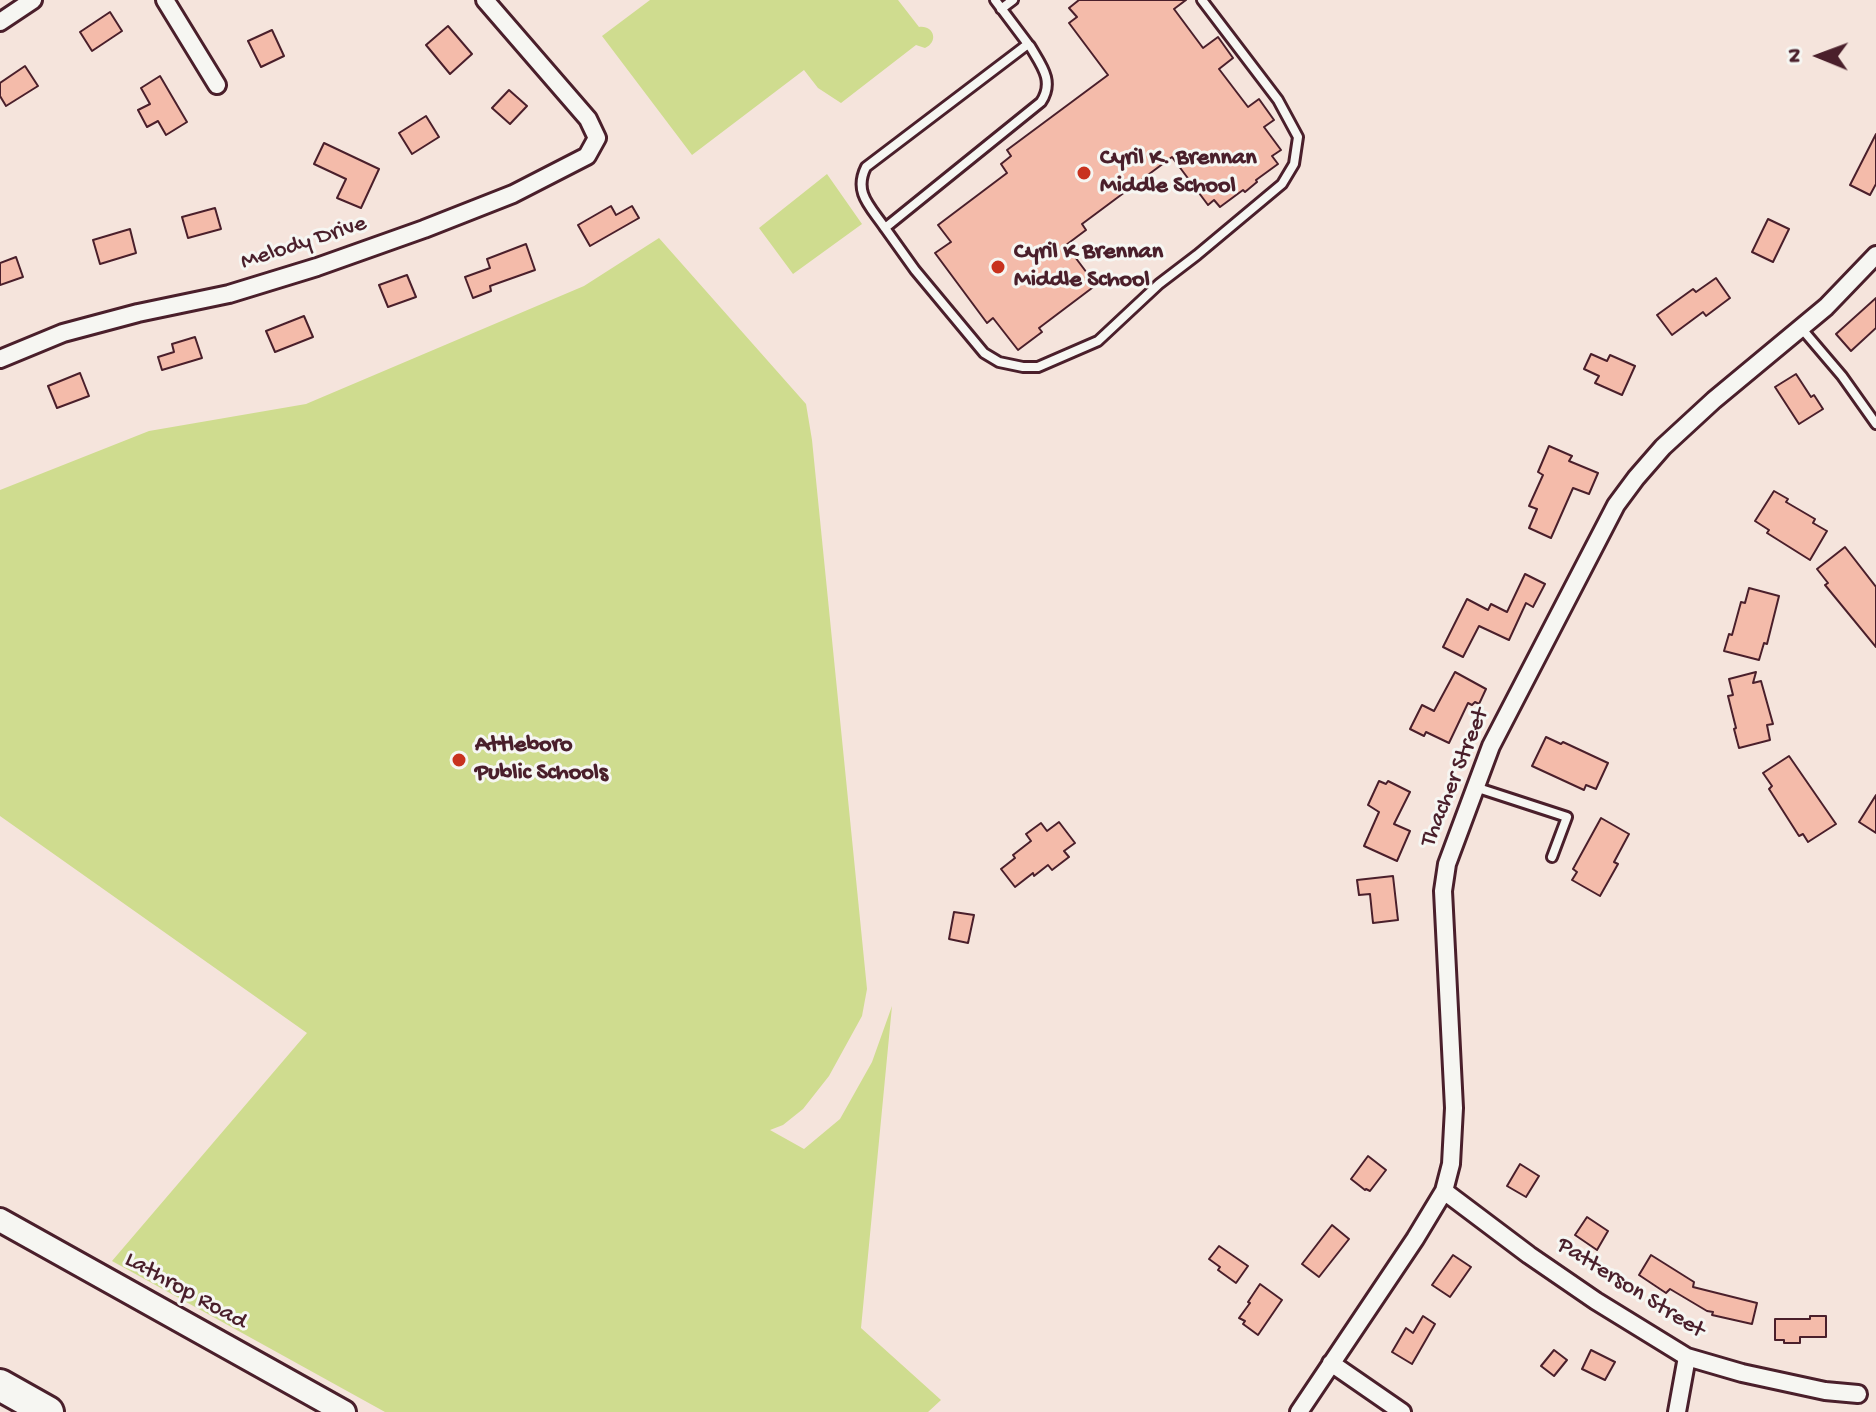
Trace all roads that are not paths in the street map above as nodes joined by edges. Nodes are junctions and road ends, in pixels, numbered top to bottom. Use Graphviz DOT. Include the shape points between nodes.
graph roads {
  1 [pos="33,0"];
  2 [pos="165,0"];
  3 [pos="485,0"];
  4 [pos="995,0"];
  5 [pos="1013,0"];
  6 [pos="1202,0"];
  7 [pos="1001,9"];
  8 [pos="0,22"];
  9 [pos="1028,44"];
  10 [pos="217,85"];
  11 [pos="885,228"];
  12 [pos="1876,255"];
  13 [pos="1802,329"];
  14 [pos="0,359"];
  15 [pos="1876,424"];
  16 [pos="1475,787"];
  17 [pos="1552,857"];
  18 [pos="1444,1191"];
  19 [pos="0,1220"];
  20 [pos="1687,1357"];
  21 [pos="1331,1363"];
  22 [pos="0,1385"];
  23 [pos="1858,1394"];
  24 [pos="48,1412"];
  25 [pos="344,1412"];
  26 [pos="1299,1412"];
  27 [pos="1402,1412"];
  28 [pos="1677,1412"];
  1 -- 8 [label="street"];
  2 -- 10 [label="street"];
  3 -- 14 [label="street, Melody Drive" via="588,119 597,138 587,156 513,194 317,267 229,294 63,333"];
  4 -- 7 [label="lane"];
  5 -- 7 [label="lane"];
  6 -- 11 [label="lane" via="1278,100 1298,137 1294,164 1265,200 1159,284 1098,341 1038,367 999,362 984,353"];
  7 -- 9 [label="lane"];
  9 -- 11 [label="lane" via="1046,73 1041,102"];
  9 -- 11 [label="lane" via="866,167 862,194"];
  12 -- 13 [label="street, Thacher Street"];
  13 -- 15 [label="lane"];
  13 -- 16 [label="street, Thacher Street" via="1663,447 1616,505 1507,713"];
  16 -- 17 [label="lane" via="1567,817"];
  16 -- 18 [label="street, Thacher Street" via="1447,864 1443,891 1454,1108"];
  18 -- 20 [label="street, Patterson Street" via="1596,1301"];
  18 -- 21 [label="street, Thacher Street"];
  19 -- 25 [label="main road, Lathrop Road"];
  20 -- 23 [label="street, Patterson Street" via="1825,1391"];
  20 -- 28 [label="street"];
  21 -- 26 [label="street, Thacher Street"];
  21 -- 27 [label="street"];
  22 -- 24 [label="highway"];
}
